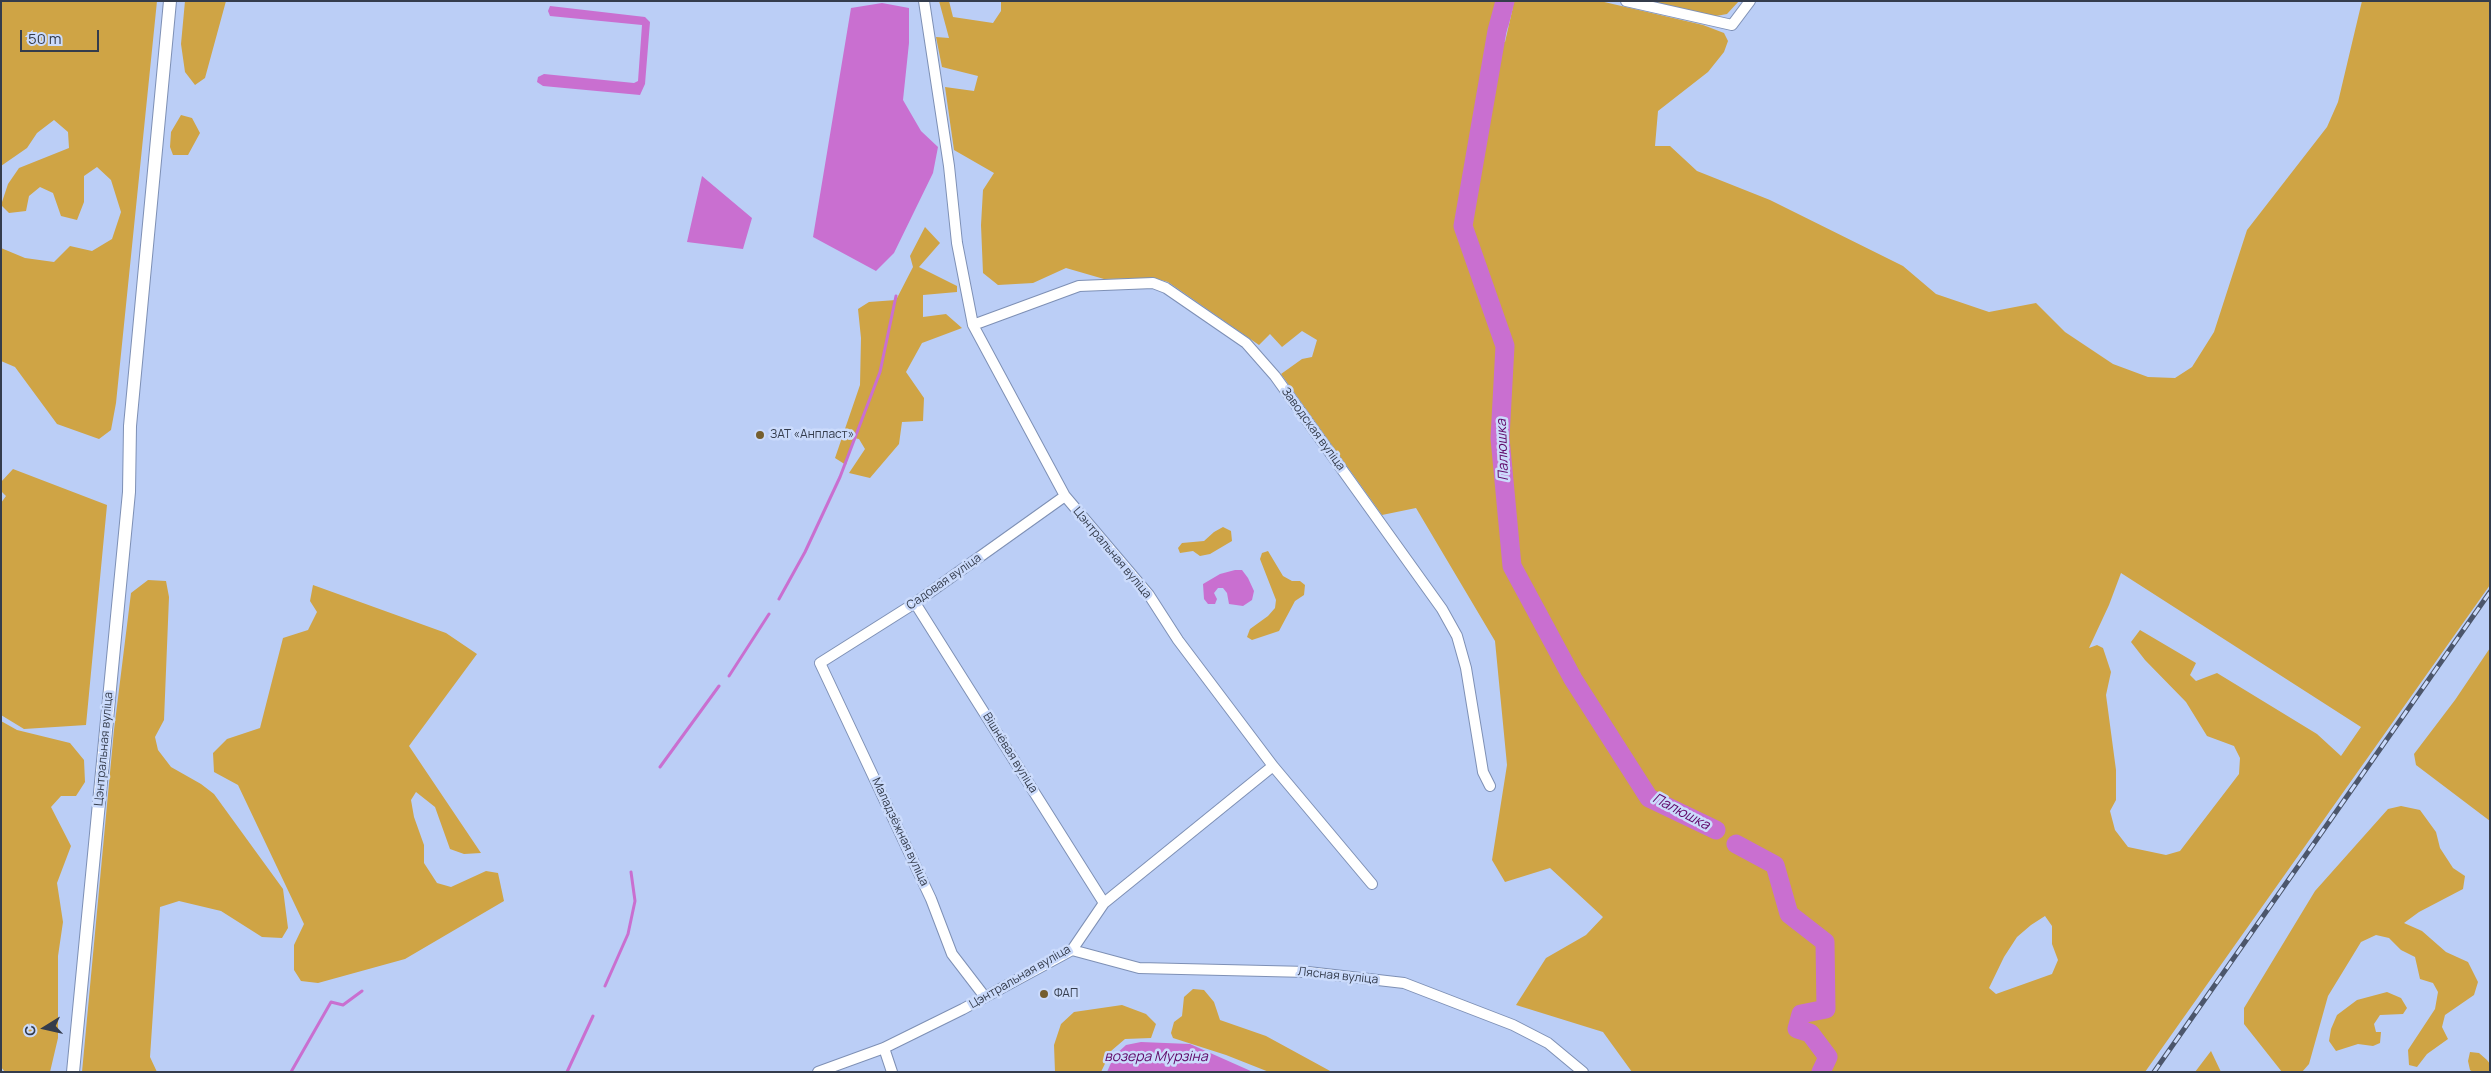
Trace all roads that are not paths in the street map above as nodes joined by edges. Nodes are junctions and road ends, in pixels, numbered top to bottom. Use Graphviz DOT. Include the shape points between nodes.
graph roads {
  1 [pos="170,1"];
  2 [pos="924,1"];
  3 [pos="1626,1"];
  4 [pos="1750,1"];
  5 [pos="974,325"];
  6 [pos="1066,496"];
  7 [pos="915,603"];
  8 [pos="820,663"];
  9 [pos="1273,766"];
  10 [pos="1490,786"];
  11 [pos="1372,884"];
  12 [pos="1104,903"];
  13 [pos="1072,950"];
  14 [pos="985,997"];
  15 [pos="884,1048"];
  16 [pos="73,1072"];
  17 [pos="818,1072"];
  18 [pos="892,1072"];
  19 [pos="1583,1072"];
  1 -- 16 [label="street, Цэнтральная вуліца" via="130,426 129,492"];
  2 -- 5 [label="street, Цэнтральная вуліца" via="957,242"];
  3 -- 4 [label="street" via="1732,25"];
  5 -- 6 [label="street, Цэнтральная вуліца"];
  5 -- 10 [label="street, Заводская вуліца" via="1079,286 1153,283 1166,288 1246,343 1275,376 1442,609 1457,636 1466,668 1483,772"];
  6 -- 7 [label="street, Садовая вуліца"];
  6 -- 9 [label="street, Цэнтральная вуліца" via="1149,596"];
  7 -- 8 [label="street, Садовая вуліца"];
  7 -- 12 [label="street, Вішнёвая вуліца"];
  8 -- 14 [label="street, Маладзёжная вуліца" via="931,899 952,954"];
  9 -- 11 [label="street, Цэнтральная вуліца"];
  9 -- 12 [label="street, Цэнтральная вуліца"];
  12 -- 13 [label="street, Цэнтральная вуліца"];
  13 -- 14 [label="street, Цэнтральная вуліца"];
  13 -- 19 [label="street, Лясная вуліца" via="1139,968 1308,972 1404,983 1513,1025 1548,1043"];
  14 -- 15 [label="street, Цэнтральная вуліца"];
  15 -- 17 [label="street, Цэнтральная вуліца"];
  15 -- 18 [label="street"];
}
